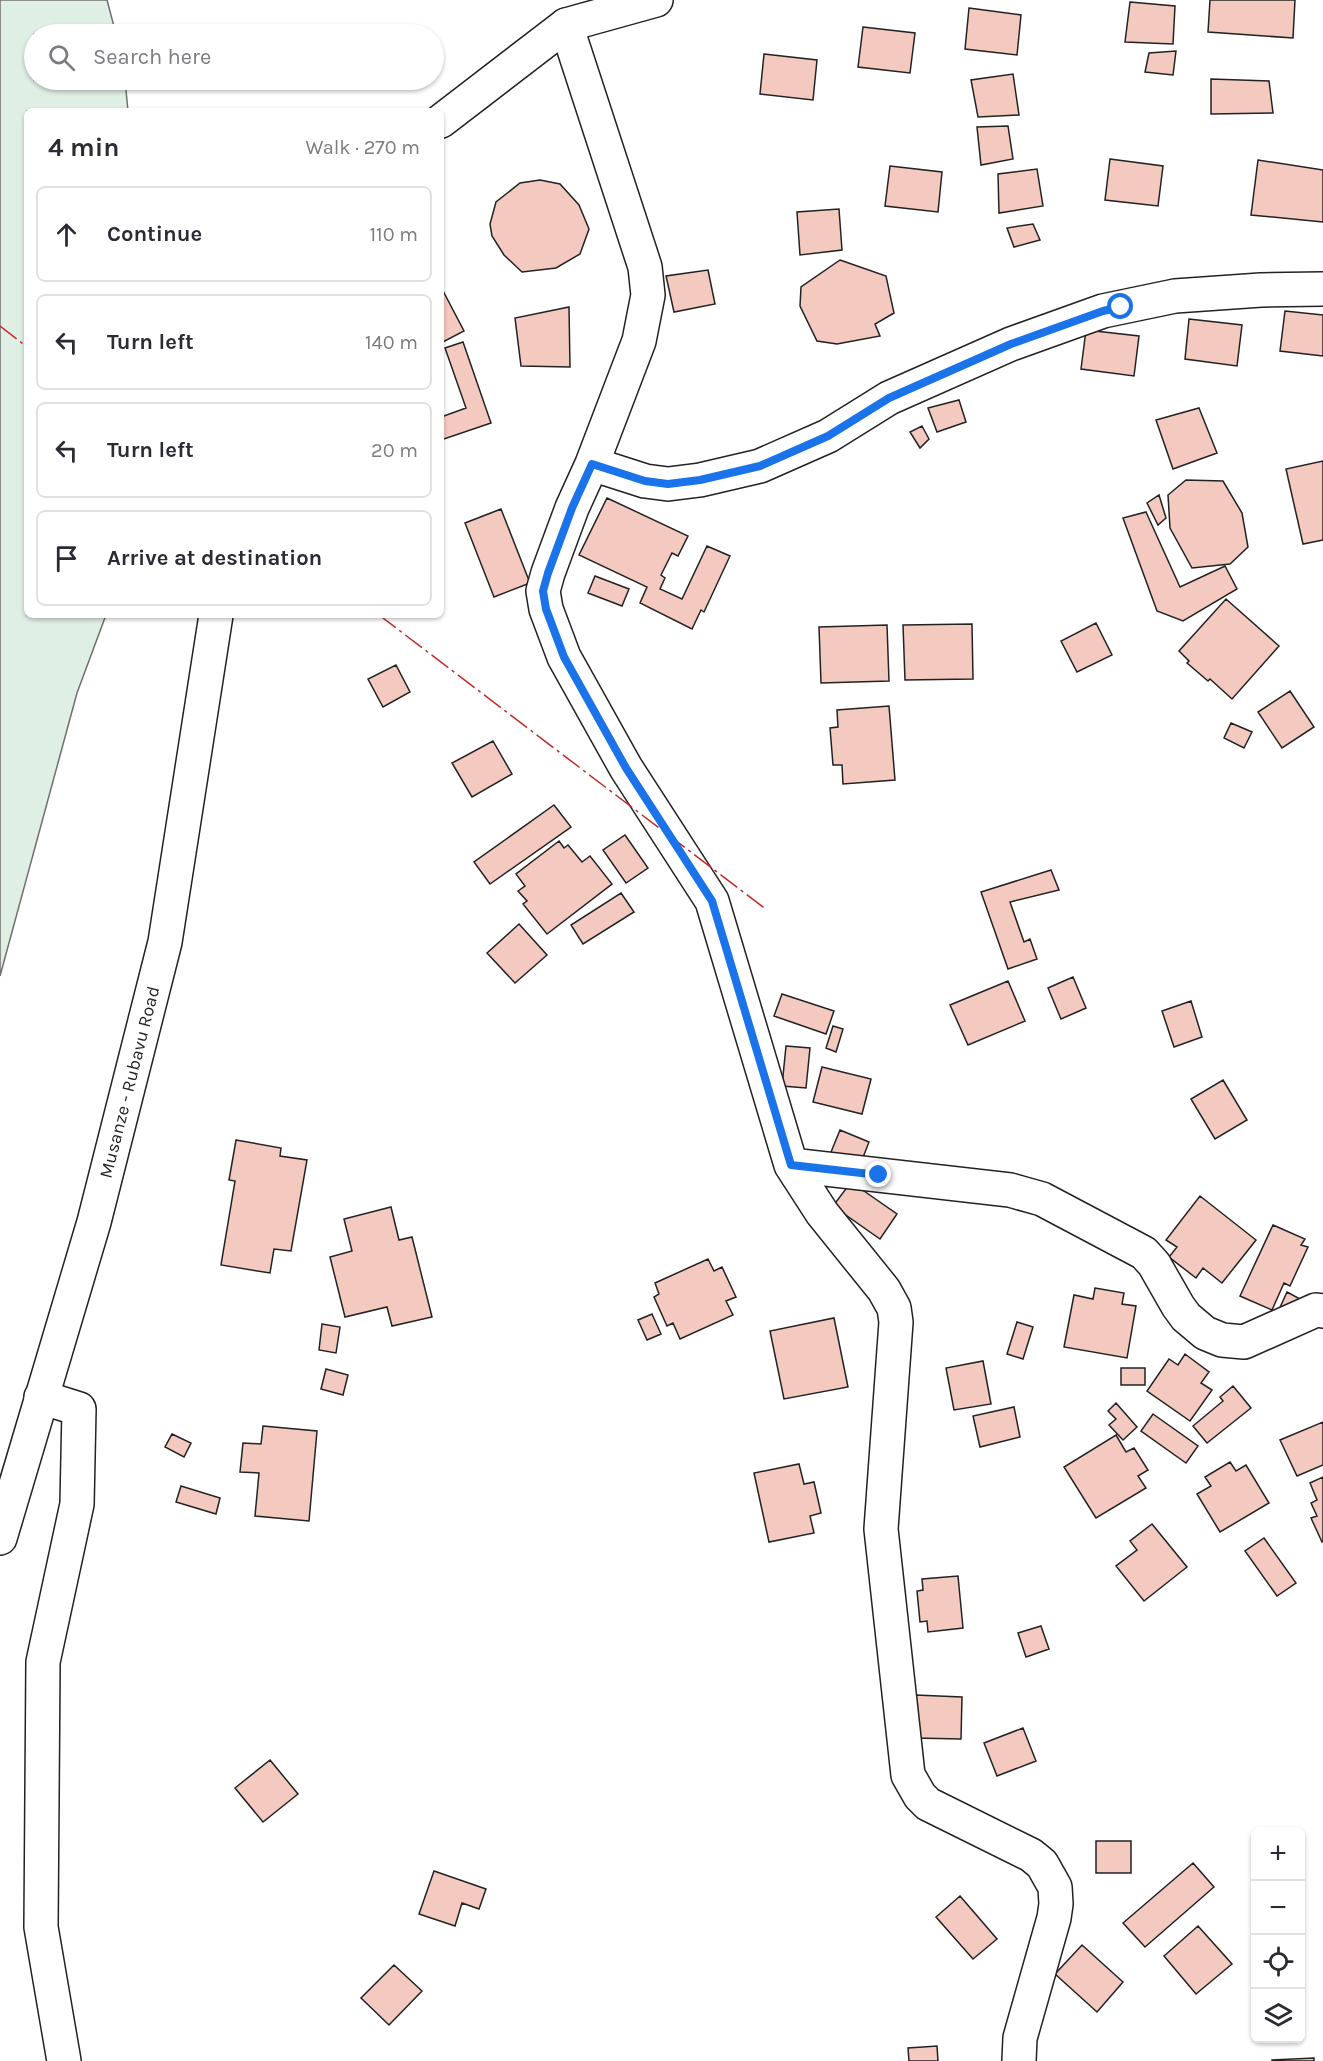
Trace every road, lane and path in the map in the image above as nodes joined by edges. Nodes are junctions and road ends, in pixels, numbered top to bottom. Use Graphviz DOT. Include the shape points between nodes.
graph roads {
  1 [pos="656,0"];
  2 [pos="566,25"];
  3 [pos="444,119"];
  4 [pos="1323,289"];
  5 [pos="592,464"];
  6 [pos="216,618"];
  7 [pos="791,1165"];
  8 [pos="1323,1311"];
  9 [pos="41,1397"];
  10 [pos="0,1538"];
  11 [pos="64,2061"];
  12 [pos="1019,2061"];
  1 -- 2 [label="main road"];
  2 -- 3 [label="main road"];
  2 -- 5 [label="main road" via="645,267 648,295 639,341"];
  4 -- 5 [label="main road" via="1175,296 1103,311 1011,344 889,398 828,436 760,466 668,484"];
  5 -- 7 [label="main road" via="548,573 543,591 546,609 564,657 626,768 712,901"];
  6 -- 9 [label="main road, Musanze - Rubavu Road" via="165,942 94,1222"];
  7 -- 8 [label="main road" via="1010,1190 1042,1199 1144,1253 1186,1317 1205,1333 1222,1340 1244,1342 1316,1310"];
  7 -- 12 [label="main road" via="894,1308 880,1529 908,1775 928,1804 1031,1855 1042,1864 1055,1887 1054,1918 1020,2038"];
  9 -- 10 [label="main road, Musanze - Rubavu Road"];
  9 -- 11 [label="main road" via="79,1409 77,1504 43,1662 41,1927"];
}
